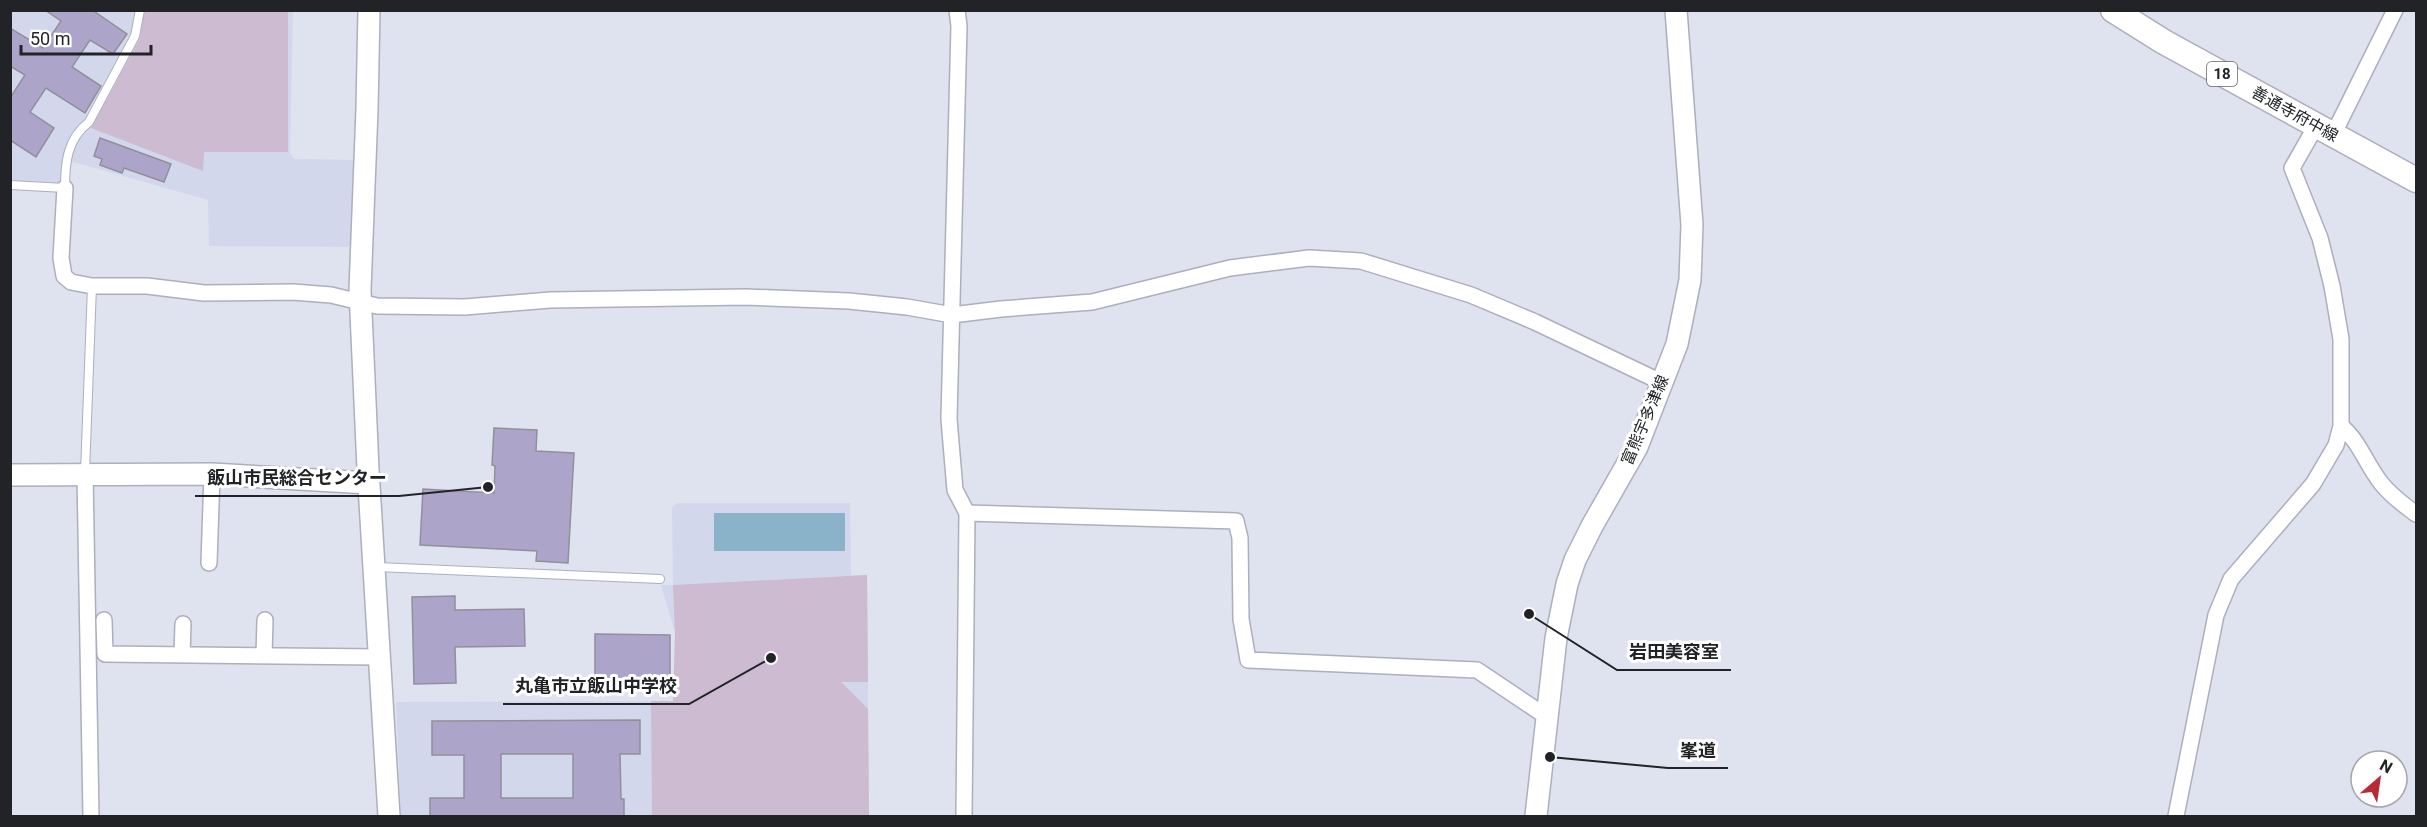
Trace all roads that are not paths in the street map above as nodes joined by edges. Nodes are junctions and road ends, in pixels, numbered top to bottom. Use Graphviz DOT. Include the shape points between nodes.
graph roads {
  1 [pos="140,10"];
  2 [pos="369,10"];
  3 [pos="957,10"];
  4 [pos="1676,10"];
  5 [pos="2113,10"];
  6 [pos="2395,10"];
  7 [pos="2324,130"];
  8 [pos="2416,180"];
  9 [pos="10,185"];
  10 [pos="65,188"];
  11 [pos="92,286"];
  12 [pos="361,303"];
  13 [pos="952,315"];
  14 [pos="1661,382"];
  15 [pos="2341,426"];
  16 [pos="85,474"];
  17 [pos="212,474"];
  18 [pos="10,475"];
  19 [pos="369,483"];
  20 [pos="966,513"];
  21 [pos="2416,514"];
  22 [pos="209,563"];
  23 [pos="374,566"];
  24 [pos="660,579"];
  25 [pos="104,620"];
  26 [pos="265,620"];
  27 [pos="183,624"];
  28 [pos="182,655"];
  29 [pos="264,656"];
  30 [pos="379,657"];
  31 [pos="1547,717"];
  32 [pos="91,816"];
  33 [pos="388,816"];
  34 [pos="964,816"];
  35 [pos="1536,816"];
  36 [pos="2176,816"];
  1 -- 10 [label="lane" via="135,36 89,122 69,148"];
  2 -- 12 [label="street"];
  3 -- 13 [label="street"];
  4 -- 14 [label="street, 富熊宇多津線" via="1692,225 1690,280 1677,344"];
  5 -- 7 [label="main road, 善通寺府中線 / 18"];
  6 -- 7 [label="street"];
  7 -- 8 [label="main road, 善通寺府中線 / 18"];
  7 -- 15 [label="street" via="2292,168 2320,238 2332,286 2341,339"];
  9 -- 10 [label="lane"];
  10 -- 11 [label="street" via="61,258 64,276 71,282"];
  11 -- 12 [label="street" via="147,286 204,293 293,292 331,295"];
  11 -- 16 [label="lane"];
  12 -- 13 [label="street" via="465,307 550,300 746,297 908,306"];
  12 -- 19 [label="street"];
  13 -- 14 [label="street" via="1092,302 1230,268 1275,262 1309,258 1361,261 1471,296"];
  13 -- 20 [label="street" via="949,419 955,489"];
  14 -- 31 [label="street, 富熊宇多津線" via="1637,447 1575,560 1560,610"];
  15 -- 21 [label="street" via="2354,437 2381,483"];
  15 -- 36 [label="street" via="2336,445 2313,483 2231,579 2222,598"];
  16 -- 17 [label="street"];
  16 -- 18 [label="street"];
  16 -- 32 [label="street"];
  17 -- 19 [label="street"];
  17 -- 22 [label="street"];
  19 -- 23 [label="street"];
  20 -- 31 [label="street" via="1236,521 1240,538 1241,619 1248,660 1477,670"];
  20 -- 34 [label="street"];
  23 -- 24 [label="lane"];
  23 -- 30 [label="street"];
  25 -- 28 [label="street" via="105,654"];
  26 -- 29 [label="street"];
  27 -- 28 [label="street"];
  28 -- 29 [label="street"];
  29 -- 30 [label="street"];
  30 -- 33 [label="street"];
  31 -- 35 [label="street, 富熊宇多津線"];
}
